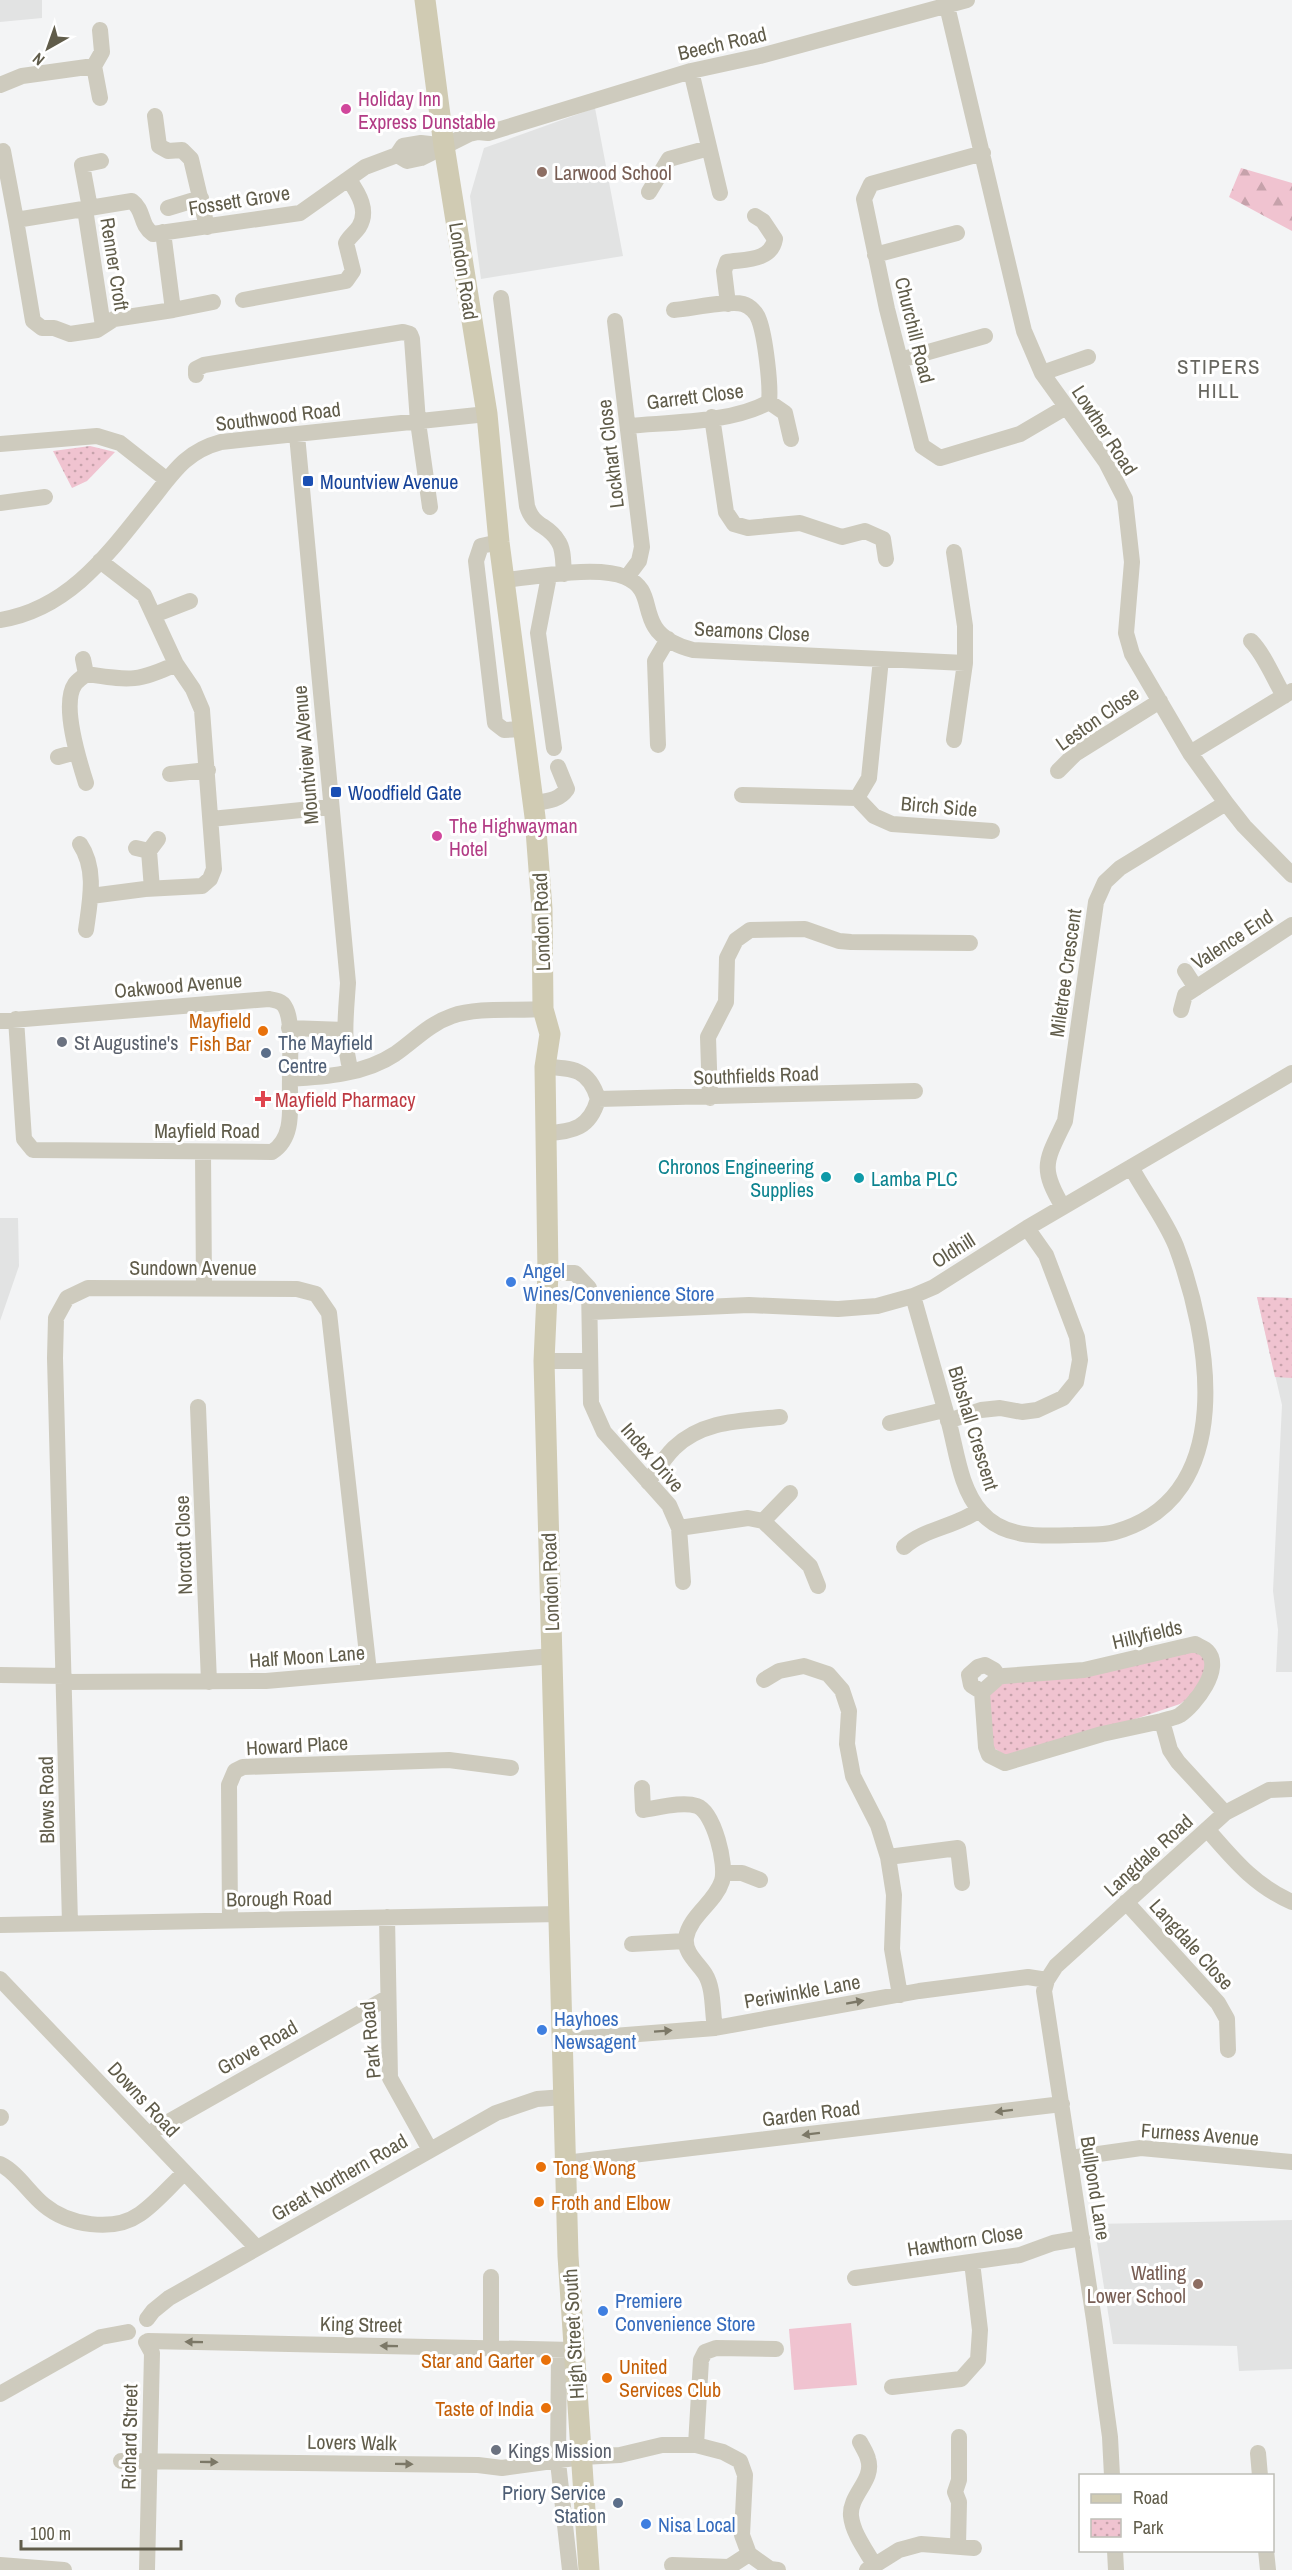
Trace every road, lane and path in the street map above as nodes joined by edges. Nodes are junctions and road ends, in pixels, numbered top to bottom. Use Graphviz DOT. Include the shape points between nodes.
graph roads {
  1 [pos="425,0"];
  2 [pos="967,0"];
  3 [pos="947,6"];
  4 [pos="100,30"];
  5 [pos="94,66"];
  6 [pos="691,71"];
  7 [pos="0,85"];
  8 [pos="100,98"];
  9 [pos="155,116"];
  10 [pos="444,146"];
  11 [pos="709,148"];
  12 [pos="3,151"];
  13 [pos="983,153"];
  14 [pos="100,161"];
  15 [pos="349,180"];
  16 [pos="649,192"];
  17 [pos="720,193"];
  18 [pos="201,198"];
  19 [pos="88,208"];
  20 [pos="168,208"];
  21 [pos="755,216"];
  22 [pos="16,220"];
  23 [pos="207,227"];
  24 [pos="163,232"];
  25 [pos="957,233"];
  26 [pos="875,255"];
  27 [pos="501,298"];
  28 [pos="243,300"];
  29 [pos="213,302"];
  30 [pos="728,304"];
  31 [pos="173,310"];
  32 [pos="674,310"];
  33 [pos="615,321"];
  34 [pos="103,326"];
  35 [pos="985,336"];
  36 [pos="1088,357"];
  37 [pos="900,360"];
  38 [pos="1042,373"];
  39 [pos="196,375"];
  40 [pos="769,402"];
  41 [pos="1066,407"];
  42 [pos="487,414"];
  43 [pos="712,417"];
  44 [pos="418,422"];
  45 [pos="628,426"];
  46 [pos="297,435"];
  47 [pos="791,439"];
  48 [pos="0,444"];
  49 [pos="167,480"];
  50 [pos="45,496"];
  51 [pos="0,503"];
  52 [pos="429,507"];
  53 [pos="499,542"];
  54 [pos="954,552"];
  55 [pos="886,559"];
  56 [pos="100,561"];
  57 [pos="556,575"];
  58 [pos="627,578"];
  59 [pos="505,580"];
  60 [pos="190,601"];
  61 [pos="154,615"];
  62 [pos="0,620"];
  63 [pos="668,639"];
  64 [pos="1251,641"];
  65 [pos="881,659"];
  66 [pos="964,663"];
  67 [pos="176,664"];
  68 [pos="1288,694"];
  69 [pos="1160,701"];
  70 [pos="523,729"];
  71 [pos="954,740"];
  72 [pos="658,745"];
  73 [pos="554,748"];
  74 [pos="76,752"];
  75 [pos="1190,753"];
  76 [pos="58,757"];
  77 [pos="558,767"];
  78 [pos="208,770"];
  79 [pos="1059,771"];
  80 [pos="170,774"];
  81 [pos="86,783"];
  82 [pos="742,795"];
  83 [pos="857,798"];
  84 [pos="533,803"];
  85 [pos="1226,803"];
  86 [pos="331,807"];
  87 [pos="211,819"];
  88 [pos="992,831"];
  89 [pos="80,843"];
  90 [pos="148,846"];
  91 [pos="1292,875"];
  92 [pos="152,889"];
  93 [pos="91,896"];
  94 [pos="1292,925"];
  95 [pos="86,930"];
  96 [pos="970,943"];
  97 [pos="1185,971"];
  98 [pos="1196,988"];
  99 [pos="543,1010"];
  100 [pos="1181,1010"];
  101 [pos="8,1020"];
  102 [pos="289,1028"];
  103 [pos="345,1030"];
  104 [pos="545,1067"];
  105 [pos="351,1071"];
  106 [pos="1292,1073"];
  107 [pos="290,1079"];
  108 [pos="915,1091"];
  109 [pos="710,1098"];
  110 [pos="598,1099"];
  111 [pos="546,1133"];
  112 [pos="203,1152"];
  113 [pos="1131,1167"];
  114 [pos="1063,1208"];
  115 [pos="1027,1228"];
  116 [pos="548,1273"];
  117 [pos="204,1287"];
  118 [pos="913,1296"];
  119 [pos="591,1312"];
  120 [pos="544,1361"];
  121 [pos="589,1361"];
  122 [pos="198,1407"];
  123 [pos="946,1415"];
  124 [pos="780,1417"];
  125 [pos="890,1423"];
  126 [pos="648,1482"];
  127 [pos="790,1493"];
  128 [pos="979,1510"];
  129 [pos="763,1521"];
  130 [pos="679,1528"];
  131 [pos="904,1547"];
  132 [pos="683,1581"];
  133 [pos="818,1586"];
  134 [pos="552,1656"];
  135 [pos="369,1672"];
  136 [pos="0,1675"];
  137 [pos="64,1679"];
  138 [pos="764,1680"];
  139 [pos="209,1682"];
  140 [pos="1162,1721"];
  141 [pos="511,1768"];
  142 [pos="642,1788"];
  143 [pos="1292,1789"];
  144 [pos="1225,1813"];
  145 [pos="1207,1829"];
  146 [pos="888,1857"];
  147 [pos="724,1873"];
  148 [pos="760,1880"];
  149 [pos="962,1883"];
  150 [pos="1126,1902"];
  151 [pos="1292,1902"];
  152 [pos="560,1914"];
  153 [pos="387,1917"];
  154 [pos="230,1920"];
  155 [pos="70,1923"];
  156 [pos="0,1925"];
  157 [pos="686,1941"];
  158 [pos="632,1944"];
  159 [pos="0,1978"];
  160 [pos="1047,1980"];
  161 [pos="900,1995"];
  162 [pos="387,1998"];
  163 [pos="715,2028"];
  164 [pos="563,2040"];
  165 [pos="1228,2050"];
  166 [pos="564,2097"];
  167 [pos="1062,2104"];
  168 [pos="149,2135"];
  169 [pos="430,2150"];
  170 [pos="1070,2158"];
  171 [pos="1292,2162"];
  172 [pos="565,2163"];
  173 [pos="0,2164"];
  174 [pos="184,2172"];
  175 [pos="1082,2238"];
  176 [pos="257,2248"];
  177 [pos="972,2262"];
  178 [pos="491,2277"];
  179 [pos="855,2278"];
  180 [pos="147,2319"];
  181 [pos="129,2332"];
  182 [pos="147,2341"];
  183 [pos="491,2348"];
  184 [pos="776,2349"];
  185 [pos="566,2350"];
  186 [pos="892,2387"];
  187 [pos="0,2394"];
  188 [pos="959,2437"];
  189 [pos="860,2442"];
  190 [pos="696,2445"];
  191 [pos="1258,2453"];
  192 [pos="582,2457"];
  193 [pos="121,2461"];
  194 [pos="150,2461"];
  195 [pos="558,2462"];
  196 [pos="1112,2474"];
  197 [pos="1260,2474"];
  198 [pos="1115,2552"];
  199 [pos="1266,2552"];
  200 [pos="749,2554"];
  201 [pos="672,2565"];
  202 [pos="8,2567"];
  203 [pos="871,2568"];
  204 [pos="64,2570"];
  205 [pos="147,2570"];
  206 [pos="570,2570"];
  207 [pos="589,2570"];
  208 [pos="778,2570"];
  209 [pos="1116,2570"];
  210 [pos="1268,2570"];
  1 -- 10 [label="main road, London Road"];
  2 -- 3 [label="street, Beech Road"];
  3 -- 6 [label="street, Beech Road"];
  3 -- 13 [label="street, Lowther Road"];
  4 -- 5 [label="street" via="102,52"];
  5 -- 7 [label="street" via="22,76"];
  5 -- 8 [label="street"];
  6 -- 10 [label="street, Beech Road" via="488,134 470,134"];
  6 -- 11 [label="street"];
  9 -- 18 [label="street" via="159,146 188,154"];
  10 -- 15 [label="street, Fossett Grove" via="403,146 397,154 365,167"];
  10 -- 42 [label="main road, London Road"];
  11 -- 16 [label="street" via="669,159"];
  11 -- 17 [label="street"];
  12 -- 22 [label="street"];
  13 -- 26 [label="street, Churchill Road" via="871,184 864,199"];
  13 -- 38 [label="street, Lowther Road" via="1024,331"];
  14 -- 19 [label="street" via="82,165"];
  15 -- 23 [label="street, Fossett Grove" via="300,213"];
  15 -- 28 [label="street" via="363,210 362,221 346,243 353,271 346,281"];
  18 -- 20 [label="street"];
  18 -- 23 [label="street"];
  19 -- 22 [label="street"];
  19 -- 24 [label="street" via="132,201 140,207 146,229 153,234"];
  19 -- 34 [label="street, Renner Croft"];
  21 -- 30 [label="street" via="776,239 774,248 765,256 727,262 724,271"];
  22 -- 34 [label="street" via="33,321 42,328 70,334"];
  23 -- 24 [label="street, Fossett Grove"];
  24 -- 31 [label="street"];
  25 -- 26 [label="street"];
  26 -- 37 [label="street, Churchill Road"];
  27 -- 57 [label="street, London Road" via="527,506 531,518 560,543"];
  29 -- 31 [label="street"];
  30 -- 32 [label="street, Garrett Close"];
  30 -- 40 [label="street, Garrett Close" via="752,308 759,319"];
  31 -- 34 [label="street" via="114,319"];
  33 -- 45 [label="street, Lockhart Close"];
  35 -- 37 [label="street"];
  36 -- 38 [label="street"];
  37 -- 41 [label="street, Churchill Road" via="922,446 940,458 1020,434"];
  38 -- 41 [label="street, Lowther Road"];
  39 -- 44 [label="street" via="196,369 204,365 402,332 412,339"];
  40 -- 43 [label="street, Garrett Close" via="755,410"];
  40 -- 47 [label="street" via="785,413"];
  41 -- 69 [label="street, Lowther Road" via="1106,462 1125,500 1132,562 1126,633 1132,654"];
  42 -- 44 [label="street, Southwood Road"];
  42 -- 53 [label="main road, London Road"];
  43 -- 45 [label="street, Garrett Close"];
  43 -- 55 [label="street" via="726,512 734,524 748,528 800,523 842,537 865,531 883,539"];
  44 -- 46 [label="street, Southwood Road"];
  44 -- 52 [label="street"];
  45 -- 58 [label="street, Lockhart Close" via="642,547 639,561"];
  46 -- 49 [label="street, Southwood Road" via="207,446 186,458"];
  46 -- 86 [label="street, Mountview AVenue"];
  48 -- 49 [label="street" via="97,436 120,443"];
  49 -- 56 [label="street, Southwood Road"];
  50 -- 51 [label="street"];
  53 -- 59 [label="main road, London Road"];
  53 -- 70 [label="street" via="481,546 476,561 495,723 504,730"];
  54 -- 66 [label="street" via="965,626"];
  56 -- 61 [label="street" via="144,595"];
  56 -- 62 [label="street, Southwood Road" via="72,590 46,607"];
  57 -- 58 [label="street" via="608,572"];
  57 -- 59 [label="street"];
  57 -- 73 [label="street, London Road" via="538,633"];
  58 -- 63 [label="street, Seamons Close" via="647,599 654,626"];
  59 -- 70 [label="main road, London Road"];
  60 -- 61 [label="street"];
  61 -- 67 [label="street"];
  63 -- 65 [label="street, Seamons Close" via="693,650"];
  63 -- 72 [label="street" via="655,661"];
  64 -- 68 [label="street"];
  65 -- 66 [label="street, Seamons Close"];
  65 -- 83 [label="street" via="869,778"];
  66 -- 71 [label="street"];
  67 -- 74 [label="street" via="147,677 125,680 84,666 70,700"];
  67 -- 78 [label="street" via="194,689 202,710"];
  68 -- 75 [label="street"];
  69 -- 75 [label="street, Lowther Road"];
  69 -- 79 [label="street, Leston Close" via="1075,753"];
  70 -- 84 [label="main road, London Road"];
  74 -- 76 [label="street"];
  74 -- 81 [label="street"];
  75 -- 85 [label="street, Lowther Road"];
  77 -- 84 [label="street" via="567,789 553,800"];
  78 -- 80 [label="street"];
  78 -- 87 [label="street"];
  82 -- 83 [label="street"];
  83 -- 88 [label="street, Birch Side" via="874,816 892,824"];
  84 -- 99 [label="main road, London Road" via="542,909"];
  85 -- 91 [label="street, Lowther Road"];
  85 -- 114 [label="street, Miletree Crescent" via="1120,868 1105,882 1096,902 1065,1121 1046,1168"];
  86 -- 87 [label="street"];
  86 -- 103 [label="street, Mountview AVenue" via="348,983"];
  87 -- 92 [label="street" via="214,869 210,879 202,886"];
  89 -- 93 [label="street" via="89,857"];
  90 -- 92 [label="street"];
  92 -- 93 [label="street"];
  93 -- 95 [label="street"];
  94 -- 98 [label="street, Valence End"];
  96 -- 109 [label="street" via="851,942 805,929 750,930 736,940 727,958 726,1002 708,1037"];
  97 -- 98 [label="street, Valence End"];
  98 -- 100 [label="street, Valence End" via="1185,995"];
  99 -- 104 [label="main road, London Road" via="534,1043"];
  99 -- 105 [label="street" via="455,1014 425,1028 379,1063"];
  101 -- 102 [label="street, Oakwood Avenue" via="268,999 285,1008"];
  101 -- 112 [label="street, Mayfield Road" via="24,1139 33,1150"];
  102 -- 103 [label="street"];
  102 -- 107 [label="street, Oakwood Avenue"];
  103 -- 105 [label="street, Mountview AVenue"];
  104 -- 110 [label="street" via="581,1072 592,1082"];
  104 -- 111 [label="main road, London Road"];
  105 -- 107 [label="street" via="332,1077"];
  106 -- 113 [label="street, Oldhill"];
  107 -- 112 [label="street, Mayfield Road" via="288,1134 282,1146 272,1152"];
  108 -- 109 [label="street, Southfields Road"];
  109 -- 110 [label="street, Southfields Road"];
  110 -- 111 [label="street" via="594,1111 578,1128"];
  111 -- 116 [label="main road, London Road"];
  112 -- 117 [label="street"];
  113 -- 114 [label="street, Oldhill"];
  113 -- 128 [label="street, Bibshall Crescent" via="1175,1244 1193,1299 1204,1351 1205,1413 1197,1459 1180,1490 1156,1514 1114,1533 1038,1536 1009,1532"];
  114 -- 115 [label="street, Oldhill"];
  115 -- 118 [label="street, Oldhill" via="934,1287"];
  115 -- 123 [label="street" via="1046,1255 1077,1336 1080,1360 1076,1382 1063,1398 1037,1410 1000,1408"];
  116 -- 119 [label="street, Index Drive" via="575,1274 589,1288"];
  116 -- 120 [label="main road, London Road"];
  117 -- 135 [label="street, Sundown Avenue" via="297,1288 316,1294 329,1313"];
  117 -- 137 [label="street, Sundown Avenue" via="88,1288 67,1298 56,1318"];
  118 -- 119 [label="street, Oldhill" via="877,1306 838,1309 749,1305"];
  118 -- 123 [label="street, Bibshall Crescent"];
  119 -- 121 [label="street, Index Drive"];
  120 -- 121 [label="street"];
  120 -- 134 [label="main road, London Road"];
  121 -- 126 [label="street, Index Drive" via="591,1403 604,1432"];
  122 -- 139 [label="street, Norcott Close"];
  123 -- 125 [label="street"];
  123 -- 128 [label="street, Bibshall Crescent" via="967,1492"];
  124 -- 126 [label="street" via="705,1427 674,1448"];
  126 -- 130 [label="street, Index Drive" via="669,1505"];
  127 -- 129 [label="street"];
  128 -- 131 [label="street" via="966,1519 915,1537"];
  129 -- 130 [label="street" via="748,1518"];
  129 -- 133 [label="street" via="810,1566"];
  130 -- 132 [label="street, Index Drive"];
  134 -- 135 [label="street, Half Moon Lane"];
  134 -- 152 [label="main road, London Road"];
  135 -- 139 [label="street, Half Moon Lane"];
  136 -- 137 [label="street, Half Moon Lane"];
  137 -- 139 [label="street, Half Moon Lane"];
  137 -- 155 [label="street, Blows Road"];
  138 -- 146 [label="street" via="779,1671 804,1666 828,1674 842,1690 849,1711 845,1778 878,1825"];
  140 -- 140 [label="street, Hillyfields" via="1005,1763 989,1755 986,1747 982,1692 999,1677 1084,1671 1195,1644 1207,1650 1213,1662 1201,1694 1179,1715"];
  140 -- 144 [label="street" via="1170,1750 1178,1762"];
  141 -- 154 [label="street, Howard Place" via="449,1760 243,1767 235,1771 229,1785"];
  142 -- 147 [label="street" via="643,1810 687,1805 699,1806 707,1814 722,1853"];
  143 -- 144 [label="street, Langdale Road" via="1269,1790"];
  144 -- 145 [label="street, Langdale Road"];
  145 -- 150 [label="street, Langdale Road"];
  145 -- 151 [label="street" via="1248,1875 1269,1892"];
  146 -- 149 [label="street" via="958,1848"];
  146 -- 161 [label="street" via="894,1895 892,1949"];
  147 -- 148 [label="street" via="742,1873"];
  147 -- 157 [label="street" via="714,1898 689,1926"];
  150 -- 160 [label="street, Langdale Road" via="1056,1966"];
  150 -- 165 [label="street, Langdale Close" via="1218,2003 1227,2019"];
  152 -- 153 [label="street, Borough Road"];
  152 -- 164 [label="main road, London Road"];
  153 -- 154 [label="street, Borough Road"];
  153 -- 162 [label="street, Park Road"];
  154 -- 155 [label="street, Borough Road"];
  155 -- 156 [label="street, Borough Road"];
  157 -- 158 [label="street"];
  157 -- 163 [label="street" via="690,1956 709,1984"];
  159 -- 168 [label="street, Downs Road"];
  160 -- 161 [label="street, Periwinkle Lane" via="1029,1977"];
  160 -- 167 [label="street, Bullpond Lane" via="1044,1991"];
  163 -- 161 [label="street, Periwinkle Lane, one-way"];
  162 -- 168 [label="street, Grove Road"];
  162 -- 169 [label="street, Park Road" via="390,2078"];
  164 -- 163 [label="street, Periwinkle Lane, one-way"];
  164 -- 166 [label="main road, London Road"];
  166 -- 169 [label="street, Great Northern Road" via="537,2099 496,2113"];
  166 -- 172 [label="main road, High Street South"];
  167 -- 170 [label="street, Bullpond Lane"];
  167 -- 172 [label="street, Garden Road, one-way"];
  168 -- 174 [label="street, Downs Road"];
  169 -- 176 [label="street, Great Northern Road"];
  170 -- 171 [label="street, Furness Avenue" via="1140,2148"];
  170 -- 175 [label="street, Bullpond Lane"];
  172 -- 185 [label="main road, High Street South"];
  173 -- 174 [label="street" via="45,2206 72,2220 94,2225 119,2223 139,2215"];
  174 -- 176 [label="street, Downs Road"];
  175 -- 177 [label="street, Hawthorn Close" via="1020,2255"];
  175 -- 196 [label="street, Bullpond Lane"];
  176 -- 180 [label="street, Great Northern Road" via="169,2298"];
  177 -- 179 [label="street, Hawthorn Close"];
  177 -- 186 [label="street" via="980,2330 978,2360 965,2386"];
  178 -- 183 [label="street"];
  180 -- 181 [label="street, Great Northern Road" via="133,2320"];
  180 -- 182 [label="street" via="154,2330"];
  181 -- 182 [label="street" via="134,2341"];
  181 -- 187 [label="street, Great Northern Road" via="101,2337"];
  183 -- 182 [label="street, King Street, one-way"];
  182 -- 194 [label="street, Richard Street" via="152,2353"];
  183 -- 185 [label="street, King Street"];
  184 -- 190 [label="street" via="716,2348 705,2352 701,2360"];
  185 -- 192 [label="main road, High Street South"];
  185 -- 195 [label="street"];
  188 -- 203 [label="street" via="959,2480 955,2492 966,2547 921,2544 900,2550"];
  189 -- 203 [label="street" via="869,2461 868,2476 851,2513"];
  190 -- 192 [label="street, Lovers Walk" via="662,2445 620,2455"];
  190 -- 200 [label="street, Lovers Walk" via="740,2461 745,2475 742,2535"];
  191 -- 197 [label="street"];
  192 -- 195 [label="street, Lovers Walk"];
  192 -- 207 [label="main road, High Street South"];
  193 -- 194 [label="street, Lovers Walk"];
  194 -- 195 [label="street, Lovers Walk, one-way" via="502,2468"];
  194 -- 205 [label="street, Richard Street"];
  195 -- 206 [label="street"];
  198 -- 209 [label="street"];
  199 -- 210 [label="street"];
  200 -- 201 [label="street" via="729,2567"];
  200 -- 208 [label="street"];
  202 -- 204 [label="street"];
}
